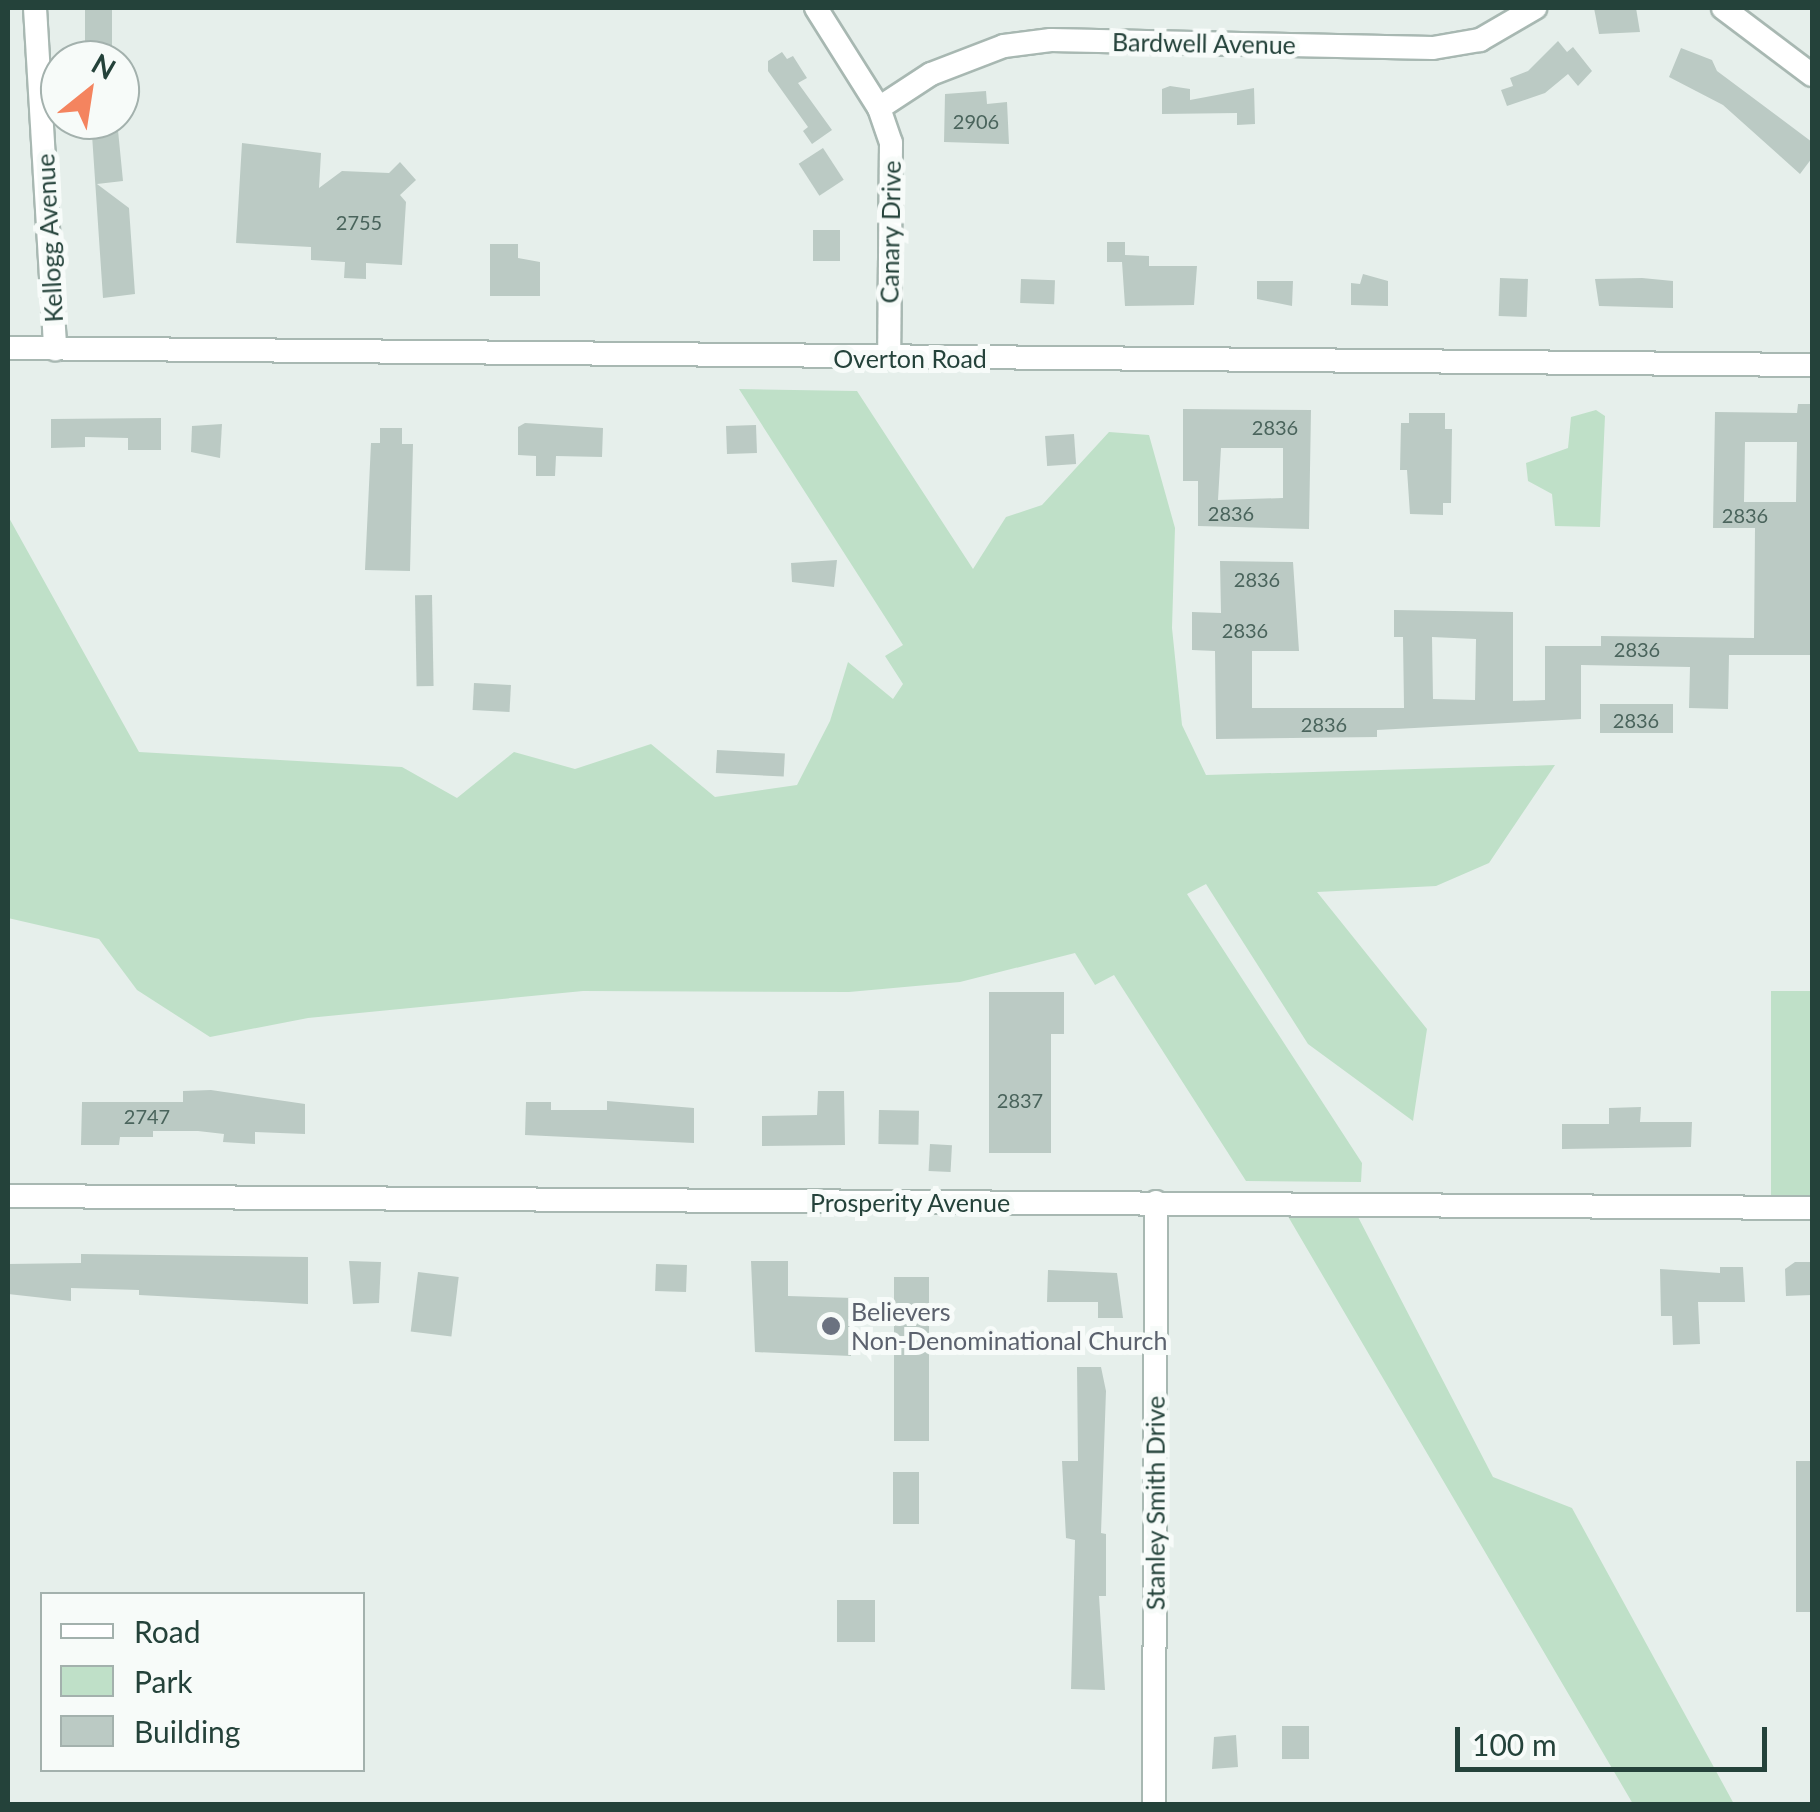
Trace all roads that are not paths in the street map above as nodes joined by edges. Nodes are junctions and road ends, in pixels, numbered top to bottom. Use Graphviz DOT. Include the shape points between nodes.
graph roads {
  1 [pos="36,8"];
  2 [pos="816,8"];
  3 [pos="1535,8"];
  4 [pos="1724,8"];
  5 [pos="1812,75"];
  6 [pos="879,108"];
  7 [pos="8,348"];
  8 [pos="55,349"];
  9 [pos="889,358"];
  10 [pos="1812,365"];
  11 [pos="8,1196"];
  12 [pos="1156,1202"];
  13 [pos="1812,1208"];
  14 [pos="1154,1804"];
  1 -- 8 [label="street, Kellogg Avenue"];
  2 -- 6 [label="street, Canary Drive"];
  3 -- 6 [label="street, Bardwell Avenue" via="1480,40 1433,48 1051,40 1004,46 931,74"];
  4 -- 5 [label="street"];
  6 -- 9 [label="street, Canary Drive" via="893,168"];
  7 -- 8 [label="street, Overton Road"];
  8 -- 9 [label="street, Overton Road"];
  9 -- 10 [label="street, Overton Road"];
  11 -- 12 [label="street, Prosperity Avenue"];
  12 -- 13 [label="street, Prosperity Avenue"];
  12 -- 14 [label="street, Stanley Smith Drive"];
}
